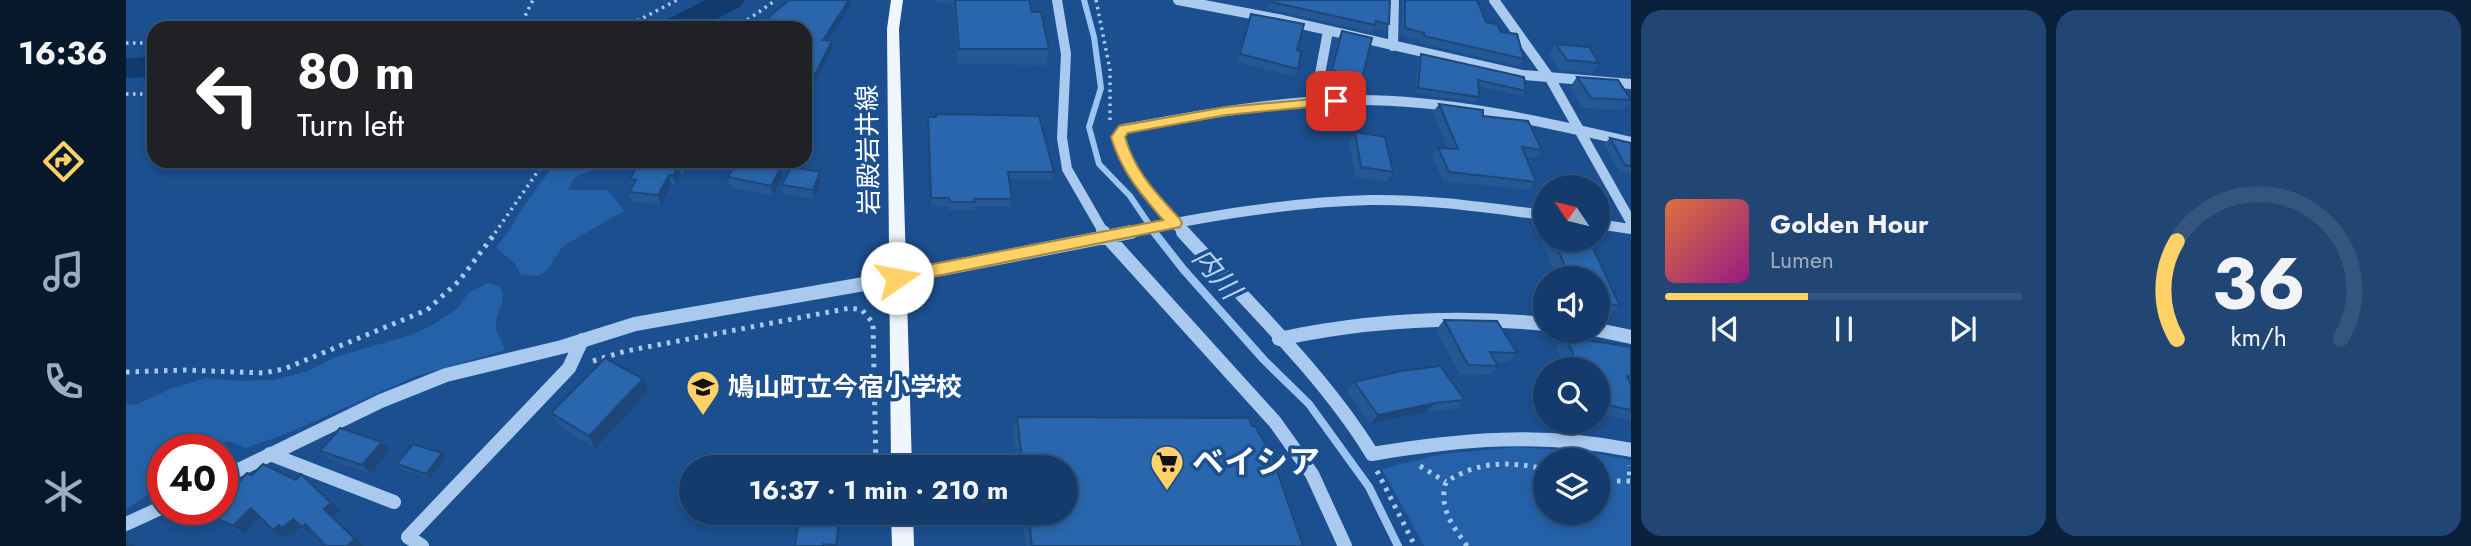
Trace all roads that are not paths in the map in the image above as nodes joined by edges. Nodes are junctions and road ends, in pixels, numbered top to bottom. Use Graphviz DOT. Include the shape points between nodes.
graph roads {
  1 [pos="897,0"];
  2 [pos="1057,0"];
  3 [pos="1178,0"];
  4 [pos="1394,0"];
  5 [pos="1494,0"];
  6 [pos="1191,1"];
  7 [pos="1328,31"];
  8 [pos="1393,46"];
  9 [pos="1548,76"];
  10 [pos="1631,83"];
  11 [pos="1315,101"];
  12 [pos="1582,131"];
  13 [pos="1631,142"];
  14 [pos="1533,214"];
  15 [pos="1631,222"];
  16 [pos="1175,223"];
  17 [pos="1610,226"];
  18 [pos="1631,229"];
  19 [pos="1106,236"];
  20 [pos="897,278"];
  21 [pos="1533,323"];
  22 [pos="1610,333"];
  23 [pos="1631,337"];
  24 [pos="1279,339"];
  25 [pos="582,340"];
  26 [pos="1631,450"];
  27 [pos="270,454"];
  28 [pos="902,455"];
  29 [pos="238,470"];
  30 [pos="394,502"];
  31 [pos="147,514"];
  32 [pos="126,524"];
  33 [pos="902,525"];
  34 [pos="415,541"];
  35 [pos="903,546"];
  36 [pos="1345,546"];
  1 -- 20 [label="main road, 岩殿岩井線" via="893,29"];
  2 -- 19 [label="street" via="1066,54 1062,138 1067,169"];
  3 -- 6 [label="street"];
  4 -- 8 [label="street"];
  5 -- 9 [label="street"];
  6 -- 7 [label="street"];
  7 -- 8 [label="street"];
  7 -- 11 [label="street"];
  8 -- 9 [label="street" via="1523,75"];
  9 -- 10 [label="street"];
  9 -- 12 [label="street"];
  11 -- 12 [label="street" via="1426,104"];
  11 -- 16 [label="street" via="1124,129 1118,137 1125,160"];
  12 -- 13 [label="street"];
  12 -- 15 [label="street"];
  14 -- 16 [label="street" via="1371,200 1291,205"];
  16 -- 19 [label="street"];
  16 -- 24 [label="street"];
  17 -- 18 [label="street"];
  19 -- 20 [label="street"];
  19 -- 36 [label="street" via="1275,422 1312,474"];
  20 -- 25 [label="street" via="635,324"];
  20 -- 28 [label="main road, 岩殿岩井線"];
  21 -- 24 [label="street" via="1419,317 1331,327"];
  22 -- 23 [label="street"];
  24 -- 26 [label="street" via="1354,425 1372,454 1495,436 1556,436"];
  25 -- 27 [label="street" via="446,375"];
  25 -- 34 [label="street" via="569,368"];
  27 -- 29 [label="street"];
  27 -- 30 [label="street"];
  31 -- 32 [label="street"];
  33 -- 35 [label="main road"];
}
